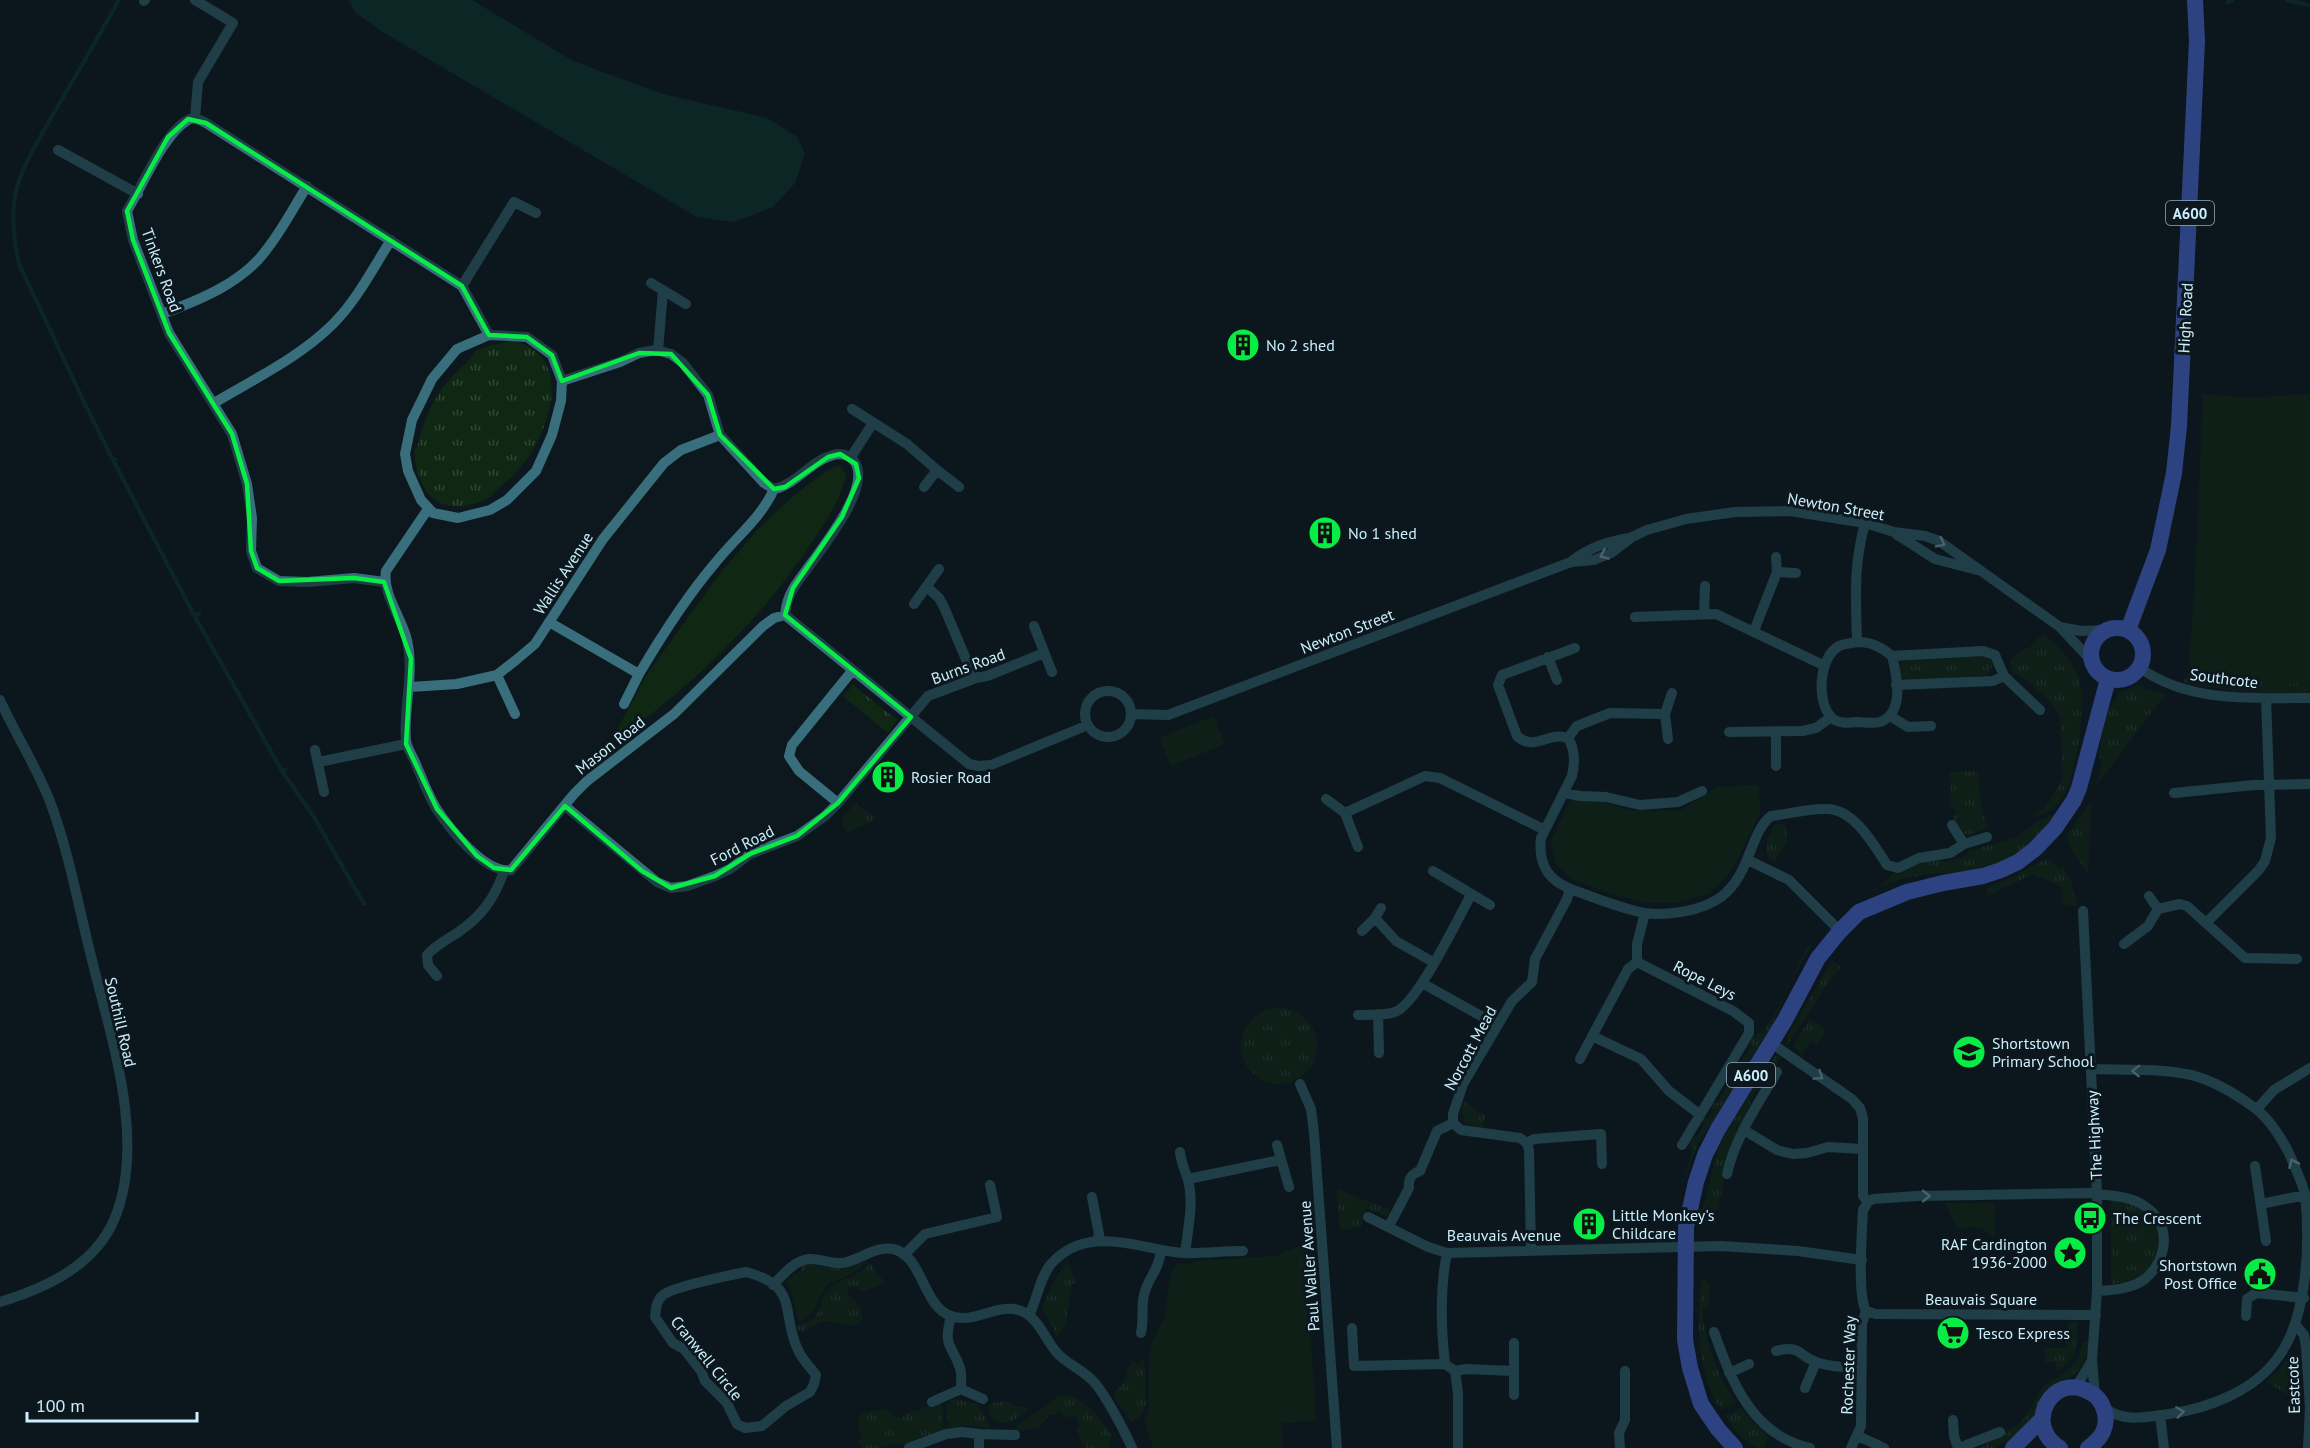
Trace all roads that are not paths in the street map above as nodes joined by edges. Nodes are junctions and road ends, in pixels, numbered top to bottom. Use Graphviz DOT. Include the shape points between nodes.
graph roads {
  1 [pos="195,0"];
  2 [pos="2195,0"];
  3 [pos="195,118"];
  4 [pos="58,150"];
  5 [pos="307,186"];
  6 [pos="138,194"];
  7 [pos="536,213"];
  8 [pos="391,240"];
  9 [pos="651,283"];
  10 [pos="462,286"];
  11 [pos="663,290"];
  12 [pos="686,304"];
  13 [pos="162,314"];
  14 [pos="489,335"];
  15 [pos="658,351"];
  16 [pos="562,381"];
  17 [pos="214,403"];
  18 [pos="852,409"];
  19 [pos="873,423"];
  20 [pos="720,435"];
  21 [pos="851,457"];
  22 [pos="937,470"];
  23 [pos="924,487"];
  24 [pos="959,487"];
  25 [pos="774,489"];
  26 [pos="428,509"];
  27 [pos="1865,523"];
  28 [pos="1894,532"];
  29 [pos="1776,557"];
  30 [pos="939,569"];
  31 [pos="1980,571"];
  32 [pos="1777,572"];
  33 [pos="1796,573"];
  34 [pos="384,582"];
  35 [pos="1705,586"];
  36 [pos="927,587"];
  37 [pos="914,604"];
  38 [pos="785,615"];
  39 [pos="1704,615"];
  40 [pos="1635,617"];
  41 [pos="549,622"];
  42 [pos="1034,626"];
  43 [pos="2060,627"];
  44 [pos="2104,630"];
  45 [pos="2128,630"];
  46 [pos="1754,631"];
  47 [pos="1857,642"];
  48 [pos="1575,648"];
  49 [pos="1044,653"];
  50 [pos="1892,656"];
  51 [pos="1548,657"];
  52 [pos="2091,660"];
  53 [pos="1823,664"];
  54 [pos="2140,668"];
  55 [pos="852,671"];
  56 [pos="1052,672"];
  57 [pos="639,674"];
  58 [pos="497,675"];
  59 [pos="2004,676"];
  60 [pos="976,678"];
  61 [pos="2108,679"];
  62 [pos="1557,680"];
  63 [pos="1896,685"];
  64 [pos="410,687"];
  65 [pos="1672,693"];
  66 [pos="2266,698"];
  67 [pos="2310,698"];
  68 [pos="0,700"];
  69 [pos="624,704"];
  70 [pos="2040,710"];
  71 [pos="515,714"];
  72 [pos="1131,714"];
  73 [pos="1665,714"];
  74 [pos="1890,716"];
  75 [pos="910,717"];
  76 [pos="1831,717"];
  77 [pos="1088,725"];
  78 [pos="1931,726"];
  79 [pos="1729,732"];
  80 [pos="1776,732"];
  81 [pos="1568,738"];
  82 [pos="1668,739"];
  83 [pos="406,744"];
  84 [pos="315,750"];
  85 [pos="319,762"];
  86 [pos="1776,766"];
  87 [pos="2310,784"];
  88 [pos="2269,785"];
  89 [pos="1702,791"];
  90 [pos="324,792"];
  91 [pos="1565,793"];
  92 [pos="2174,793"];
  93 [pos="1326,799"];
  94 [pos="838,803"];
  95 [pos="565,806"];
  96 [pos="1345,813"];
  97 [pos="1952,825"];
  98 [pos="1545,830"];
  99 [pos="1987,837"];
  100 [pos="1964,844"];
  101 [pos="1358,847"];
  102 [pos="1748,860"];
  103 [pos="504,871"];
  104 [pos="1433,872"];
  105 [pos="1570,889"];
  106 [pos="1471,894"];
  107 [pos="2149,896"];
  108 [pos="1490,905"];
  109 [pos="1381,908"];
  110 [pos="2158,909"];
  111 [pos="2083,911"];
  112 [pos="1646,913"];
  113 [pos="1375,918"];
  114 [pos="2207,922"];
  115 [pos="1362,931"];
  116 [pos="1840,931"];
  117 [pos="2124,944"];
  118 [pos="2296,959"];
  119 [pos="1433,962"];
  120 [pos="1637,962"];
  121 [pos="437,976"];
  122 [pos="1422,983"];
  123 [pos="1378,1014"];
  124 [pos="1358,1015"];
  125 [pos="1497,1024"];
  126 [pos="1592,1036"];
  127 [pos="1771,1043"];
  128 [pos="1379,1053"];
  129 [pos="1580,1059"];
  130 [pos="2310,1068"];
  131 [pos="2091,1069"];
  132 [pos="1777,1072"];
  133 [pos="1300,1084"];
  134 [pos="2257,1109"];
  135 [pos="1699,1114"];
  136 [pos="1454,1123"];
  137 [pos="1744,1130"];
  138 [pos="1527,1143"];
  139 [pos="1277,1145"];
  140 [pos="1682,1145"];
  141 [pos="1862,1149"];
  142 [pos="1180,1152"];
  143 [pos="1280,1160"];
  144 [pos="1602,1164"];
  145 [pos="2255,1166"];
  146 [pos="1727,1174"];
  147 [pos="1188,1179"];
  148 [pos="990,1185"];
  149 [pos="1288,1187"];
  150 [pos="2097,1194"];
  151 [pos="2305,1195"];
  152 [pos="1092,1197"];
  153 [pos="1868,1202"];
  154 [pos="2261,1204"];
  155 [pos="1368,1217"];
  156 [pos="1389,1226"];
  157 [pos="1097,1240"];
  158 [pos="2309,1240"];
  159 [pos="2266,1241"];
  160 [pos="1684,1247"];
  161 [pos="1161,1250"];
  162 [pos="1243,1251"];
  163 [pos="1531,1251"];
  164 [pos="1185,1253"];
  165 [pos="1447,1253"];
  166 [pos="904,1255"];
  167 [pos="1862,1260"];
  168 [pos="773,1285"];
  169 [pos="2097,1291"];
  170 [pos="2304,1298"];
  171 [pos="0,1302"];
  172 [pos="1866,1311"];
  173 [pos="1029,1315"];
  174 [pos="2096,1315"];
  175 [pos="951,1316"];
  176 [pos="2246,1316"];
  177 [pos="2295,1324"];
  178 [pos="1352,1328"];
  179 [pos="1714,1332"];
  180 [pos="1141,1333"];
  181 [pos="1514,1343"];
  182 [pos="1776,1351"];
  183 [pos="2092,1360"];
  184 [pos="1816,1362"];
  185 [pos="1445,1364"];
  186 [pos="1749,1364"];
  187 [pos="1862,1367"];
  188 [pos="1455,1371"];
  189 [pos="1514,1371"];
  190 [pos="1625,1371"];
  191 [pos="1729,1373"];
  192 [pos="2076,1387"];
  193 [pos="1805,1388"];
  194 [pos="961,1389"];
  195 [pos="1514,1395"];
  196 [pos="983,1400"];
  197 [pos="2099,1401"];
  198 [pos="932,1402"];
  199 [pos="2160,1415"];
  200 [pos="2042,1419"];
  201 [pos="1953,1420"];
  202 [pos="2000,1432"];
  203 [pos="979,1434"];
  204 [pos="1015,1435"];
  205 [pos="1858,1436"];
  206 [pos="2057,1446"];
  207 [pos="2095,1446"];
  208 [pos="1730,1447"];
  209 [pos="909,1448"];
  210 [pos="979,1448"];
  211 [pos="1132,1448"];
  212 [pos="1337,1448"];
  213 [pos="1458,1448"];
  214 [pos="1620,1448"];
  215 [pos="1810,1448"];
  216 [pos="1851,1448"];
  217 [pos="1884,1448"];
  218 [pos="1959,1448"];
  219 [pos="2013,1448"];
  220 [pos="2037,1448"];
  221 [pos="2164,1448"];
  222 [pos="2308,1448"];
  1 -- 3 [label="street" via="233,23 198,82"];
  2 -- 45 [label="main road, High Road / A600" via="2197,41 2179,426 2158,550"];
  3 -- 5 [label="street"];
  3 -- 6 [label="street, Tinkers Road" via="188,119 168,137"];
  4 -- 6 [label="street"];
  5 -- 8 [label="street"];
  5 -- 13 [label="street" via="266,251 231,283"];
  6 -- 13 [label="street, Tinkers Road" via="127,212"];
  7 -- 10 [label="street" via="514,202"];
  8 -- 10 [label="street"];
  8 -- 17 [label="street" via="348,307 322,335"];
  9 -- 11 [label="street"];
  10 -- 14 [label="street"];
  11 -- 12 [label="street"];
  11 -- 15 [label="street"];
  13 -- 17 [label="street, Tinkers Road" via="169,333"];
  14 -- 16 [label="street" via="527,337 552,355"];
  14 -- 26 [label="street" via="457,349 432,379 412,420 405,454 408,471"];
  15 -- 16 [label="street" via="639,353"];
  15 -- 20 [label="street" via="671,354 696,378 708,395"];
  16 -- 26 [label="street" via="552,435 536,471 507,500 490,510 458,518"];
  17 -- 34 [label="street, Tinkers Road" via="232,434 247,484 251,551 257,568 279,581 354,578"];
  18 -- 19 [label="street"];
  19 -- 21 [label="street"];
  19 -- 22 [label="street" via="907,444"];
  20 -- 25 [label="street"];
  20 -- 41 [label="street, Wallis Avenue" via="681,450 664,463 603,539"];
  21 -- 25 [label="street" via="828,457 785,487"];
  21 -- 38 [label="street" via="859,478 852,496 831,535 794,588"];
  22 -- 23 [label="street"];
  22 -- 24 [label="street"];
  25 -- 57 [label="street" via="768,503 683,605"];
  26 -- 34 [label="street" via="386,571"];
  27 -- 28 [label="street, Newton Street"];
  27 -- 47 [label="street" via="1855,572"];
  27 -- 72 [label="street, Newton Street" via="1790,511 1735,512 1686,519 1608,542 1571,562 1168,715"];
  28 -- 31 [label="street, Newton Street" via="1935,559"];
  28 -- 31 [label="street, Newton Street, one-way" via="1939,541"];
  29 -- 32 [label="street"];
  30 -- 36 [label="street"];
  31 -- 43 [label="street, Newton Street"];
  32 -- 33 [label="street"];
  32 -- 46 [label="street"];
  34 -- 64 [label="street" via="407,638"];
  35 -- 39 [label="street"];
  36 -- 37 [label="street"];
  36 -- 60 [label="street" via="944,607"];
  38 -- 55 [label="street"];
  38 -- 95 [label="street, Mason Road" via="762,626 674,714 587,781"];
  39 -- 40 [label="street"];
  39 -- 46 [label="street" via="1716,614"];
  41 -- 57 [label="street"];
  41 -- 58 [label="street, Wallis Avenue" via="535,644"];
  42 -- 49 [label="street"];
  43 -- 44 [label="street"];
  43 -- 52 [label="street, Newton Street"];
  44 -- 45 [label="main road"];
  44 -- 52 [label="main road" via="2092,643"];
  45 -- 54 [label="main road" via="2141,642"];
  46 -- 53 [label="street"];
  47 -- 50 [label="street" via="1881,647"];
  47 -- 53 [label="street" via="1840,646"];
  48 -- 51 [label="street"];
  49 -- 56 [label="street"];
  49 -- 60 [label="street, Burns Road"];
  50 -- 59 [label="street" via="1983,651 1995,655"];
  50 -- 63 [label="street"];
  51 -- 62 [label="street"];
  51 -- 81 [label="street" via="1502,675 1498,691 1522,741 1534,744 1556,736"];
  52 -- 61 [label="main road"];
  53 -- 76 [label="street" via="1823,702"];
  54 -- 61 [label="main road" via="2129,677"];
  54 -- 66 [label="street, Southcote" via="2186,690 2234,698"];
  55 -- 75 [label="street"];
  55 -- 94 [label="street" via="792,745 789,756 799,771"];
  57 -- 69 [label="street"];
  58 -- 64 [label="street, Wallis Avenue" via="457,684"];
  58 -- 71 [label="street"];
  59 -- 63 [label="street" via="1993,681"];
  59 -- 70 [label="street"];
  60 -- 75 [label="street, Burns Road" via="928,696"];
  61 -- 116 [label="main road, A600" via="2074,800 2047,838 2018,862 2001,870 1889,898 1859,912"];
  63 -- 74 [label="street" via="1896,708"];
  64 -- 83 [label="street" via="405,715"];
  65 -- 73 [label="street"];
  66 -- 67 [label="street, Southcote"];
  66 -- 88 [label="street"];
  68 -- 171 [label="street, Southill Road" via="52,806 65,851 116,1061 126,1113 127,1164 114,1221 91,1256 54,1281"];
  72 -- 77 [label="street" via="1126,728 1114,736 1099,735"];
  72 -- 77 [label="street" via="1122,695 1115,691 1100,692 1088,701 1085,709"];
  73 -- 81 [label="street" via="1610,713 1577,726"];
  73 -- 82 [label="street"];
  74 -- 76 [label="street" via="1878,722 1850,723 1840,723"];
  74 -- 78 [label="street" via="1908,727"];
  75 -- 77 [label="street" via="961,759 979,766 991,765"];
  75 -- 94 [label="street, Ford Road"];
  76 -- 80 [label="street" via="1816,728"];
  79 -- 80 [label="street"];
  80 -- 86 [label="street"];
  81 -- 91 [label="street" via="1575,766"];
  83 -- 85 [label="street"];
  83 -- 103 [label="street" via="424,785 448,824 477,856"];
  84 -- 85 [label="street"];
  85 -- 90 [label="street"];
  87 -- 88 [label="street"];
  88 -- 92 [label="street"];
  88 -- 114 [label="street" via="2271,838 2265,861"];
  89 -- 91 [label="street" via="1678,802 1640,805"];
  91 -- 98 [label="street"];
  93 -- 96 [label="street"];
  94 -- 95 [label="street, Ford Road" via="797,836 750,854 709,878 671,888 642,871"];
  95 -- 103 [label="street, Mason Road" via="516,865"];
  96 -- 98 [label="street" via="1425,776 1440,778"];
  96 -- 101 [label="street"];
  97 -- 100 [label="street"];
  98 -- 105 [label="street" via="1540,848 1547,871"];
  99 -- 100 [label="street"];
  100 -- 102 [label="street" via="1950,853 1892,867 1851,818 1829,808 1771,816 1764,821"];
  102 -- 112 [label="street" via="1736,883 1722,897 1670,913"];
  102 -- 116 [label="street" via="1789,880"];
  103 -- 121 [label="street" via="498,890 483,912 427,955 428,965"];
  104 -- 106 [label="street"];
  105 -- 112 [label="street"];
  105 -- 125 [label="street, Norcott Mead" via="1535,959 1532,982 1512,1001"];
  106 -- 108 [label="street"];
  106 -- 119 [label="street"];
  107 -- 110 [label="street"];
  109 -- 113 [label="street"];
  110 -- 114 [label="street" via="2180,904"];
  110 -- 117 [label="street" via="2148,926"];
  111 -- 131 [label="street, The Highway"];
  112 -- 120 [label="street" via="1637,944"];
  113 -- 115 [label="street"];
  113 -- 119 [label="street" via="1396,941"];
  114 -- 118 [label="street" via="2245,958"];
  116 -- 127 [label="main road, A600" via="1818,958"];
  119 -- 122 [label="street"];
  120 -- 126 [label="street" via="1628,969"];
  120 -- 135 [label="street, Rope Leys" via="1749,1023 1749,1033"];
  122 -- 123 [label="street" via="1406,1006"];
  122 -- 125 [label="street"];
  123 -- 124 [label="street"];
  123 -- 128 [label="street"];
  125 -- 136 [label="street, Norcott Mead" via="1463,1084"];
  126 -- 129 [label="street"];
  126 -- 135 [label="street" via="1641,1059 1669,1091"];
  127 -- 141 [label="street, Rochester Way, one-way" via="1860,1108"];
  127 -- 160 [label="main road, A600" via="1706,1155 1692,1197"];
  130 -- 134 [label="street" via="2274,1090"];
  134 -- 131 [label="street, one-way" via="2192,1076"];
  131 -- 150 [label="street, The Highway"];
  132 -- 137 [label="street"];
  133 -- 212 [label="street, Paul Waller Avenue" via="1311,1109 1314,1133"];
  151 -- 134 [label="street, one-way" via="2282,1141 2271,1122"];
  135 -- 140 [label="street"];
  136 -- 138 [label="street" via="1461,1130 1520,1138"];
  136 -- 156 [label="street" via="1437,1131 1420,1171 1408,1181 1409,1188"];
  137 -- 141 [label="street" via="1777,1150 1793,1154 1828,1147"];
  137 -- 146 [label="street"];
  138 -- 144 [label="street" via="1534,1139 1601,1134"];
  138 -- 163 [label="street"];
  139 -- 143 [label="street"];
  141 -- 153 [label="street, Rochester Way" via="1863,1196"];
  142 -- 147 [label="street"];
  143 -- 147 [label="street"];
  143 -- 149 [label="street"];
  145 -- 154 [label="street"];
  147 -- 164 [label="street" via="1191,1204"];
  148 -- 166 [label="street" via="998,1217 925,1234"];
  153 -- 150 [label="street, one-way" via="1917,1196"];
  150 -- 169 [label="street, The Highway"];
  150 -- 169 [label="street" via="2146,1206 2163,1228 2166,1242 2162,1256 2145,1279 2118,1289"];
  151 -- 154 [label="street"];
  151 -- 158 [label="street"];
  152 -- 157 [label="street"];
  153 -- 167 [label="street, Rochester Way" via="1863,1210"];
  154 -- 159 [label="street"];
  155 -- 156 [label="street, Beauvais Avenue"];
  156 -- 165 [label="street, Beauvais Avenue"];
  157 -- 161 [label="street"];
  157 -- 173 [label="street" via="1077,1246 1050,1265"];
  158 -- 170 [label="street"];
  160 -- 163 [label="street, Beauvais Avenue"];
  160 -- 167 [label="street, Beauvais Avenue" via="1751,1247"];
  160 -- 208 [label="main road, A600" via="1685,1340 1690,1368 1701,1404"];
  161 -- 164 [label="street"];
  161 -- 180 [label="street" via="1157,1272 1144,1296"];
  162 -- 164 [label="street"];
  163 -- 165 [label="street, Beauvais Avenue"];
  165 -- 185 [label="street" via="1443,1285"];
  166 -- 168 [label="street" via="893,1249 842,1263 810,1259 794,1264"];
  166 -- 175 [label="street" via="936,1306"];
  167 -- 172 [label="street, Rochester Way"];
  168 -- 168 [label="street, Cranwell Circle" via="746,1272 664,1294 657,1304 655,1317 663,1331 684,1349 705,1381 727,1402 737,1424 745,1428 762,1426 810,1392 816,1375 799,1353 785,1295"];
  169 -- 174 [label="street, The Highway"];
  170 -- 176 [label="street" via="2256,1293 2247,1299"];
  170 -- 177 [label="street"];
  172 -- 174 [label="street, Beauvais Square"];
  172 -- 187 [label="street, Rochester Way" via="1862,1324"];
  173 -- 175 [label="street" via="1004,1308 974,1317"];
  173 -- 211 [label="street" via="1057,1353 1094,1381"];
  174 -- 183 [label="street, The Highway"];
  175 -- 194 [label="street" via="946,1335 961,1370"];
  199 -- 177 [label="street, one-way" via="2213,1404 2248,1385 2279,1356"];
  177 -- 222 [label="street, Eastcote" via="2304,1335 2306,1347"];
  178 -- 185 [label="street" via="1354,1366"];
  179 -- 191 [label="street"];
  181 -- 189 [label="street"];
  182 -- 184 [label="street" via="1789,1347"];
  183 -- 192 [label="street, The Highway"];
  183 -- 197 [label="street, The Highway"];
  184 -- 187 [label="street"];
  184 -- 193 [label="street"];
  185 -- 188 [label="street"];
  186 -- 191 [label="street"];
  187 -- 205 [label="street, Rochester Way"];
  188 -- 189 [label="street"];
  188 -- 213 [label="street"];
  189 -- 195 [label="street"];
  190 -- 214 [label="street" via="1625,1420 1619,1433"];
  191 -- 215 [label="street" via="1761,1422"];
  192 -- 197 [label="main road"];
  192 -- 200 [label="main road" via="2056,1393"];
  194 -- 196 [label="street"];
  194 -- 198 [label="street"];
  197 -- 199 [label="street" via="2113,1414 2129,1419"];
  197 -- 207 [label="main road" via="2106,1426"];
  199 -- 221 [label="street"];
  200 -- 206 [label="main road" via="2048,1437"];
  200 -- 219 [label="main road"];
  201 -- 218 [label="street"];
  202 -- 218 [label="street"];
  203 -- 204 [label="street"];
  203 -- 209 [label="street" via="946,1434"];
  203 -- 210 [label="street"];
  205 -- 216 [label="street, Rochester Way"];
  205 -- 217 [label="street"];
  206 -- 220 [label="main road"];
}
